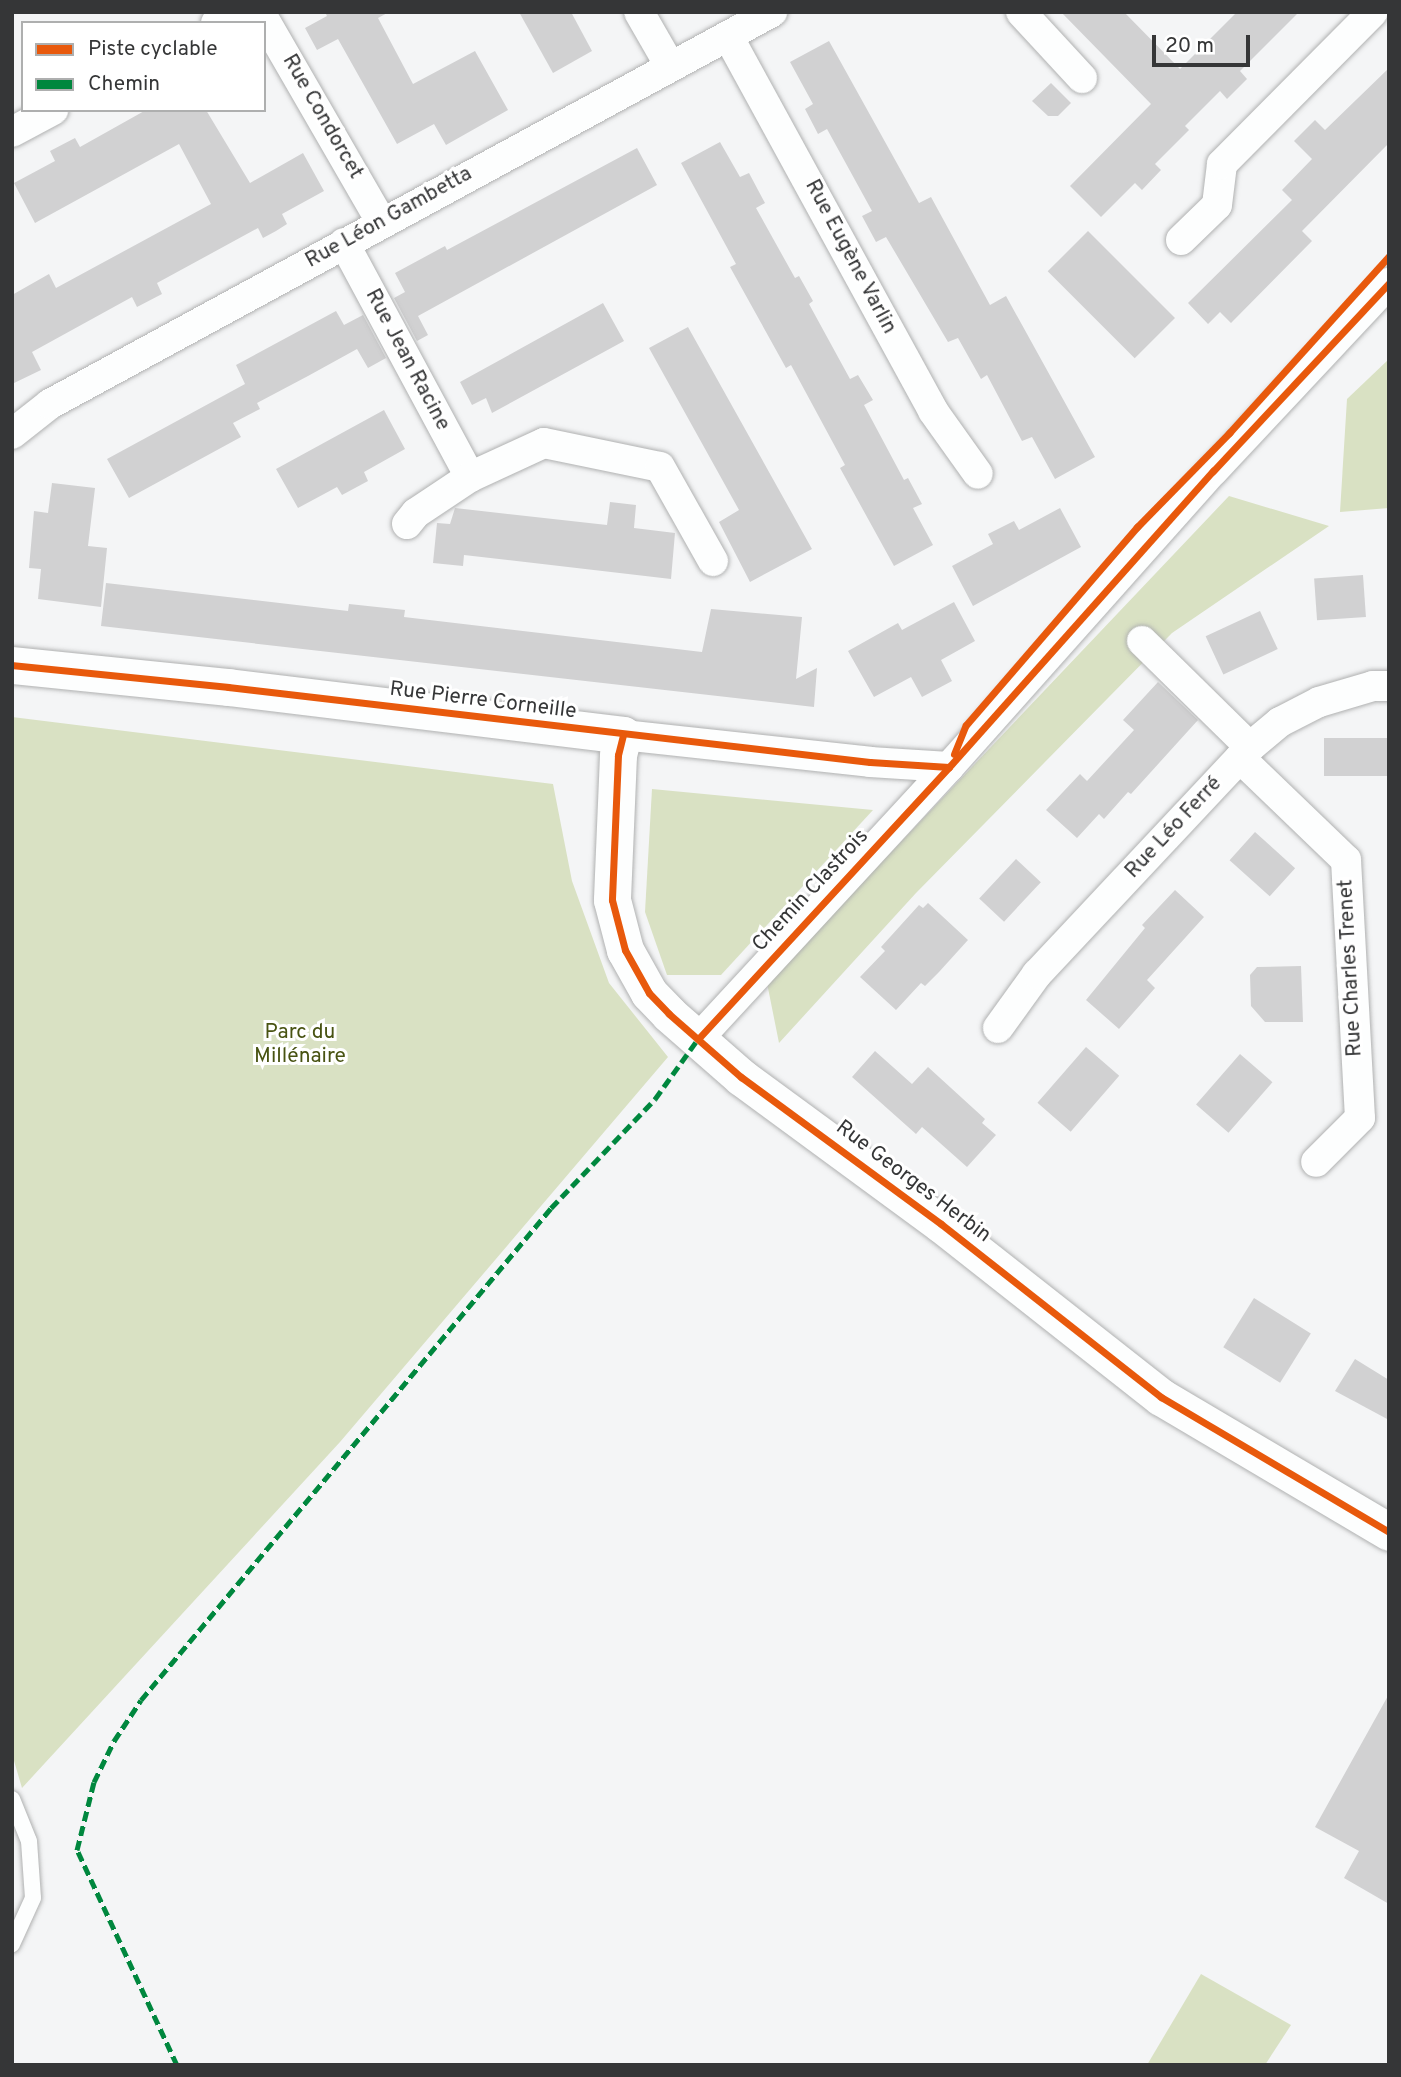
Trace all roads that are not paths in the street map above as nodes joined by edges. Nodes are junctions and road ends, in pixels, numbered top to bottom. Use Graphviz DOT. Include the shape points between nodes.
graph roads {
  1 [pos="236,12"];
  2 [pos="639,12"];
  3 [pos="772,12"];
  4 [pos="1021,12"];
  5 [pos="1373,12"];
  6 [pos="220,21"];
  7 [pos="266,22"];
  8 [pos="729,36"];
  9 [pos="670,66"];
  10 [pos="1082,78"];
  11 [pos="49,112"];
  12 [pos="12,132"];
  13 [pos="382,223"];
  14 [pos="1181,240"];
  15 [pos="344,243"];
  16 [pos="1389,283"];
  17 [pos="15,426"];
  18 [pos="978,474"];
  19 [pos="470,477"];
  20 [pos="407,524"];
  21 [pos="713,561"];
  22 [pos="1142,640"];
  23 [pos="12,665"];
  24 [pos="1389,686"];
  25 [pos="623,735"];
  26 [pos="1245,752"];
  27 [pos="949,767"];
  28 [pos="998,1028"];
  29 [pos="698,1039"];
  30 [pos="1316,1162"];
  31 [pos="1389,1532"];
  32 [pos="12,1799"];
  33 [pos="12,1944"];
  1 -- 6 [label="street"];
  2 -- 9 [label="street"];
  3 -- 8 [label="street, Rue Léon Gambetta"];
  4 -- 10 [label="street"];
  5 -- 14 [label="street" via="1222,164 1217,205"];
  7 -- 13 [label="street, Rue Condorcet"];
  8 -- 9 [label="street, Rue Léon Gambetta"];
  8 -- 18 [label="street, Rue Eugène Varlin" via="933,411"];
  9 -- 13 [label="street, Rue Léon Gambetta"];
  11 -- 12 [label="street"];
  13 -- 15 [label="street, Rue Léon Gambetta"];
  15 -- 17 [label="street, Rue Léon Gambetta"];
  15 -- 19 [label="street, Rue Jean Racine"];
  16 -- 27 [label="street, Chemin Clastrois" via="1213,471"];
  19 -- 20 [label="street"];
  19 -- 21 [label="street" via="544,443 660,467"];
  22 -- 26 [label="street, Rue Charles Trenet"];
  23 -- 25 [label="street, Rue Pierre Corneille"];
  24 -- 26 [label="street, Rue Léo Ferré" via="1373,686 1319,702 1280,722"];
  25 -- 27 [label="street, Rue Pierre Corneille"];
  25 -- 29 [label="street, Rue Georges Herbin" via="618,755 612,900 625,950 649,993"];
  26 -- 28 [label="street, Rue Léo Ferré" via="1037,974"];
  26 -- 30 [label="street, Rue Charles Trenet" via="1346,860 1360,1118"];
  27 -- 29 [label="street, Chemin Clastrois"];
  29 -- 31 [label="street, Rue Georges Herbin" via="741,1077 941,1224 1161,1396"];
  32 -- 33 [label="lane" via="29,1841 33,1898"];
}
